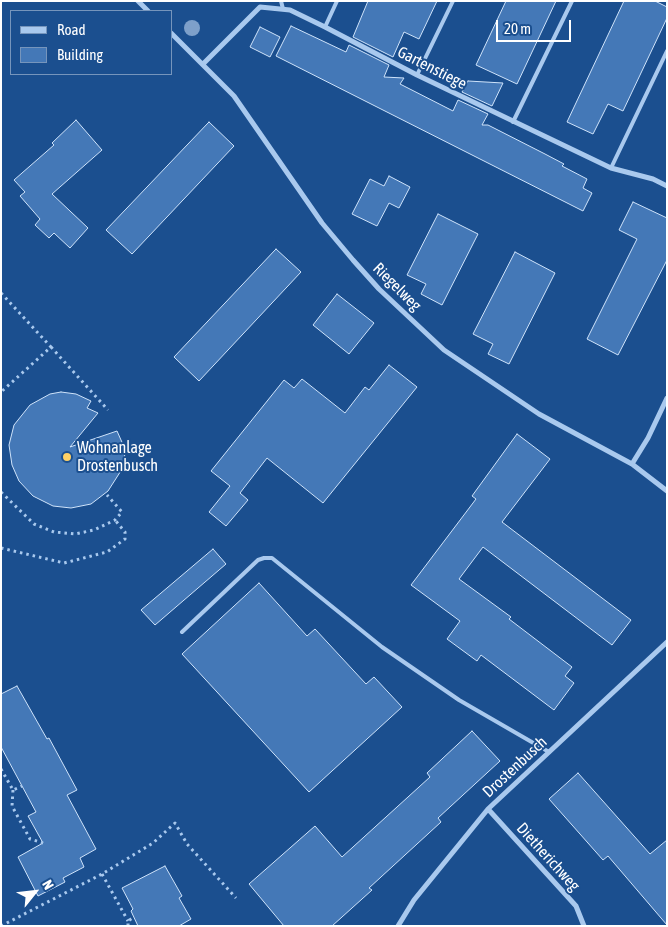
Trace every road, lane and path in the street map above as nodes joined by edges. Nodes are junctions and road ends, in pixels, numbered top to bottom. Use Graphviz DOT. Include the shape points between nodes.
graph roads {
  1 [pos="138,1"];
  2 [pos="281,1"];
  3 [pos="337,1"];
  4 [pos="453,1"];
  5 [pos="572,1"];
  6 [pos="283,9"];
  7 [pos="147,10"];
  8 [pos="325,27"];
  9 [pos="172,34"];
  10 [pos="667,51"];
  11 [pos="203,64"];
  12 [pos="416,76"];
  13 [pos="513,122"];
  14 [pos="611,168"];
  15 [pos="667,186"];
  16 [pos="1,293"];
  17 [pos="51,347"];
  18 [pos="1,385"];
  19 [pos="6,388"];
  20 [pos="1,392"];
  21 [pos="667,398"];
  22 [pos="108,410"];
  23 [pos="632,464"];
  24 [pos="667,490"];
  25 [pos="1,492"];
  26 [pos="107,495"];
  27 [pos="115,520"];
  28 [pos="1,548"];
  29 [pos="182,632"];
  30 [pos="667,642"];
  31 [pos="549,752"];
  32 [pos="1,769"];
  33 [pos="22,786"];
  34 [pos="13,790"];
  35 [pos="488,810"];
  36 [pos="43,843"];
  37 [pos="102,874"];
  38 [pos="236,898"];
  39 [pos="134,917"];
  40 [pos="128,921"];
  41 [pos="1,926"];
  42 [pos="128,926"];
  43 [pos="398,926"];
  44 [pos="584,926"];
  1 -- 7 [label="street"];
  2 -- 6 [label="lane"];
  3 -- 8 [label="lane"];
  4 -- 12 [label="lane"];
  5 -- 13 [label="lane"];
  6 -- 8 [label="street, Gartenstiege"];
  6 -- 11 [label="street, Gartenstiege" via="260,7"];
  8 -- 12 [label="street, Gartenstiege"];
  9 -- 11 [label="street, Riegelweg"];
  10 -- 14 [label="lane"];
  11 -- 23 [label="street, Riegelweg" via="234,96 322,223 379,289 415,323 444,350 539,414"];
  12 -- 13 [label="street, Gartenstiege"];
  13 -- 14 [label="street, Gartenstiege"];
  14 -- 15 [label="street, Gartenstiege"];
  16 -- 17 [label="path"];
  17 -- 19 [label="path"];
  17 -- 22 [label="path"];
  18 -- 19 [label="path"];
  19 -- 20 [label="path"];
  21 -- 23 [label="street"];
  23 -- 24 [label="street, Riegelweg"];
  25 -- 27 [label="path" via="34,524 54,532 75,534 94,530"];
  26 -- 27 [label="path" via="122,512"];
  27 -- 28 [label="path" via="125,532 125,540 107,552 64,563"];
  29 -- 31 [label="lane" via="258,560 272,558 389,653 459,700"];
  30 -- 31 [label="street, Drostenbusch"];
  31 -- 35 [label="street, Drostenbusch"];
  32 -- 34 [label="path"];
  33 -- 34 [label="path"];
  34 -- 36 [label="path" via="12,806 30,839"];
  35 -- 43 [label="street, Drostenbusch" via="414,900"];
  35 -- 44 [label="street, Dietherichweg" via="576,906"];
  37 -- 38 [label="path" via="153,843 175,823 187,844"];
  37 -- 40 [label="path"];
  37 -- 41 [label="path"];
  39 -- 40 [label="path"];
  40 -- 42 [label="path"];
}
